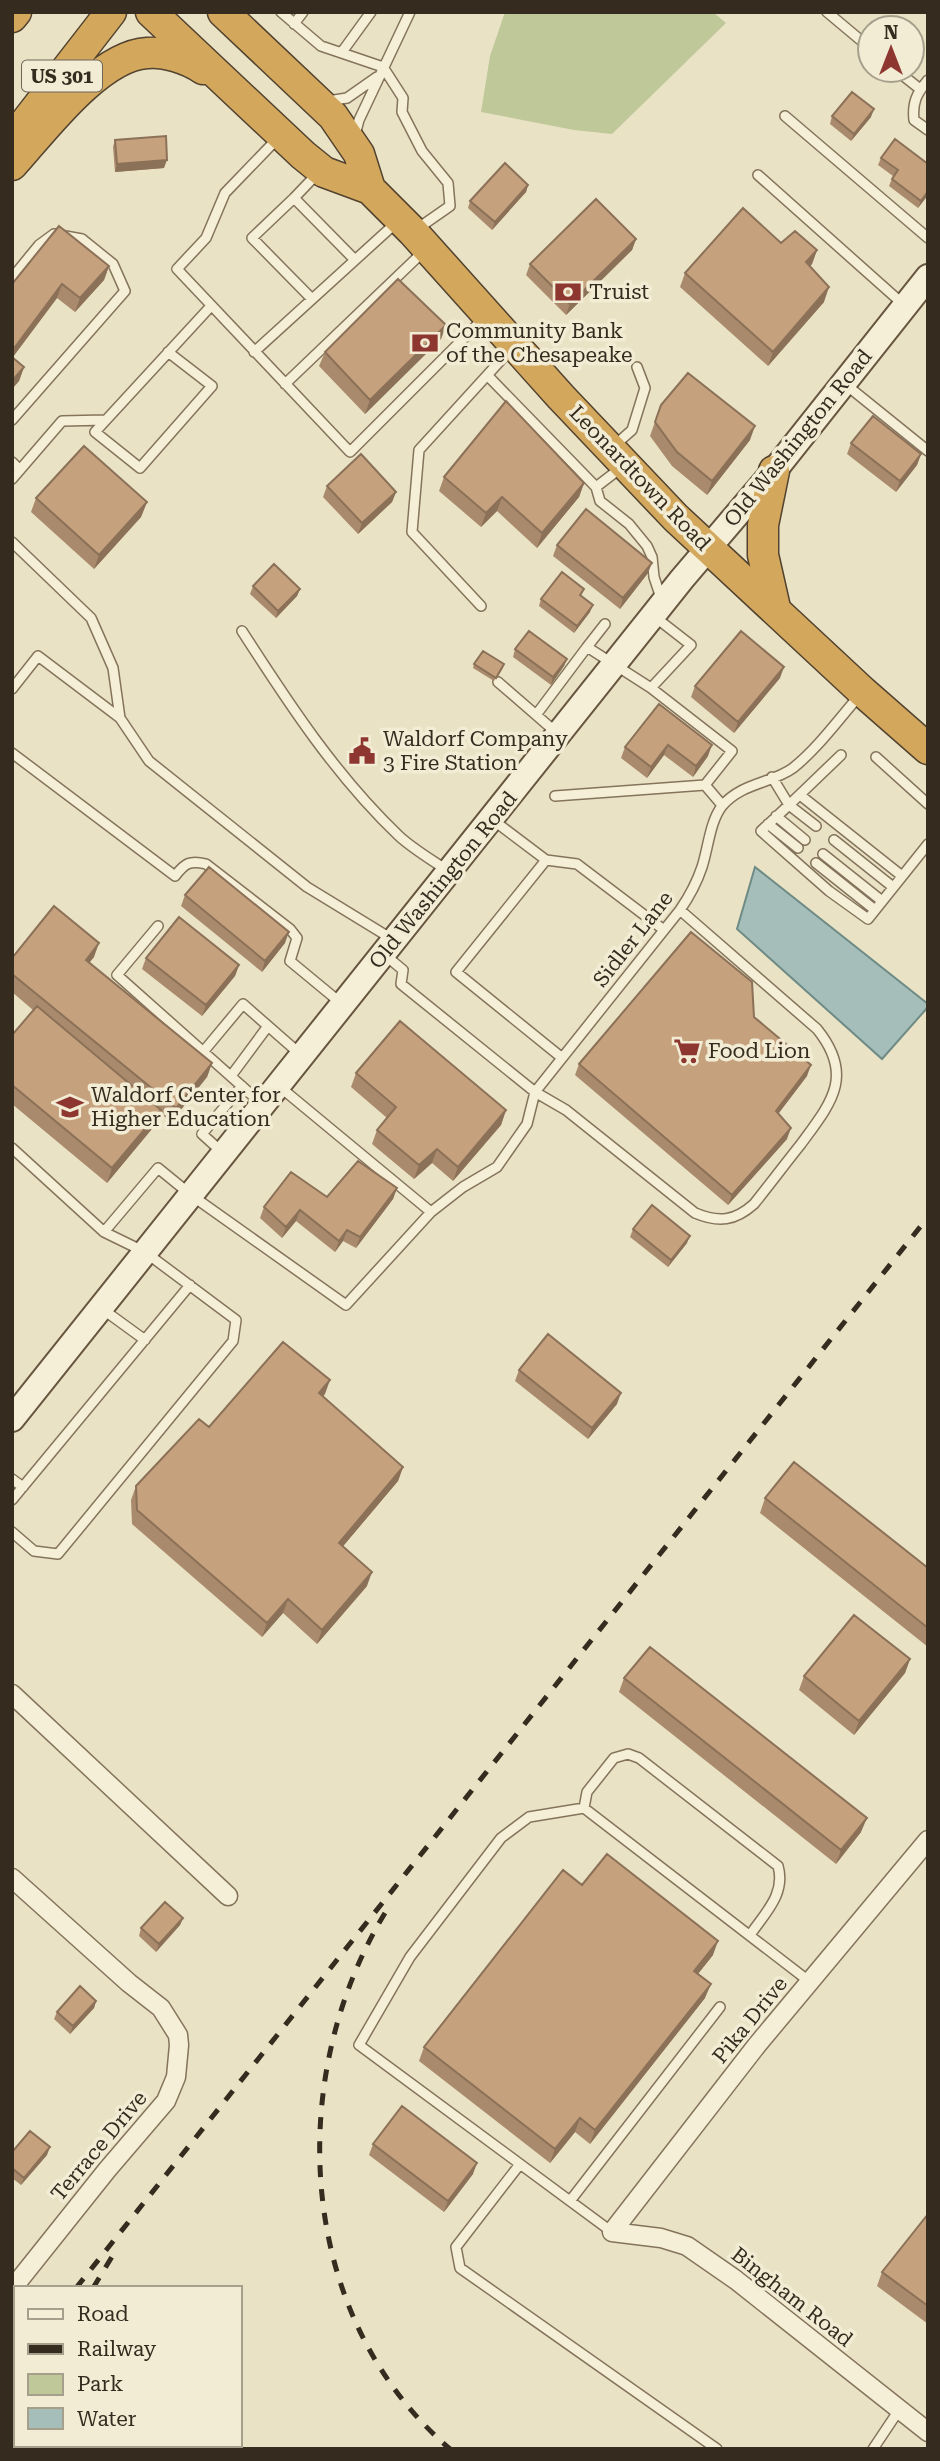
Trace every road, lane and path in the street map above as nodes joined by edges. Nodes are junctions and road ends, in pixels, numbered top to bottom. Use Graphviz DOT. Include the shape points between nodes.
graph roads {
  1 [pos="16,12"];
  2 [pos="111,12"];
  3 [pos="151,12"];
  4 [pos="223,12"];
  5 [pos="236,12"];
  6 [pos="281,12"];
  7 [pos="303,12"];
  8 [pos="371,12"];
  9 [pos="410,12"];
  10 [pos="827,12"];
  11 [pos="12,17"];
  12 [pos="293,24"];
  13 [pos="856,36"];
  14 [pos="342,52"];
  15 [pos="274,61"];
  16 [pos="381,71"];
  17 [pos="928,80"];
  18 [pos="914,84"];
  19 [pos="920,89"];
  20 [pos="243,99"];
  21 [pos="318,103"];
  22 [pos="785,116"];
  23 [pos="928,130"];
  24 [pos="281,135"];
  25 [pos="12,140"];
  26 [pos="352,145"];
  27 [pos="12,165"];
  28 [pos="321,169"];
  29 [pos="758,175"];
  30 [pos="370,189"];
  31 [pos="294,198"];
  32 [pos="413,233"];
  33 [pos="928,238"];
  34 [pos="355,260"];
  35 [pos="928,277"];
  36 [pos="12,278"];
  37 [pos="312,299"];
  38 [pos="211,306"];
  39 [pos="905,306"];
  40 [pos="488,315"];
  41 [pos="514,345"];
  42 [pos="168,352"];
  43 [pos="254,352"];
  44 [pos="637,367"];
  45 [pos="488,376"];
  46 [pos="843,383"];
  47 [pos="285,384"];
  48 [pos="12,420"];
  49 [pos="106,421"];
  50 [pos="928,452"];
  51 [pos="617,457"];
  52 [pos="12,463"];
  53 [pos="20,470"];
  54 [pos="774,471"];
  55 [pos="12,479"];
  56 [pos="596,487"];
  57 [pos="12,542"];
  58 [pos="708,548"];
  59 [pos="481,606"];
  60 [pos="775,608"];
  61 [pos="658,610"];
  62 [pos="605,624"];
  63 [pos="242,631"];
  64 [pos="587,647"];
  65 [pos="615,664"];
  66 [pos="498,682"];
  67 [pos="651,688"];
  68 [pos="12,689"];
  69 [pos="863,692"];
  70 [pos="536,715"];
  71 [pos="120,718"];
  72 [pos="558,735"];
  73 [pos="928,749"];
  74 [pos="12,753"];
  75 [pos="841,755"];
  76 [pos="876,757"];
  77 [pos="772,777"];
  78 [pos="705,785"];
  79 [pos="800,795"];
  80 [pos="555,796"];
  81 [pos="928,804"];
  82 [pos="722,805"];
  83 [pos="789,805"];
  84 [pos="776,817"];
  85 [pos="491,819"];
  86 [pos="768,824"];
  87 [pos="816,826"];
  88 [pos="805,840"];
  89 [pos="834,840"];
  90 [pos="928,844"];
  91 [pos="798,848"];
  92 [pos="823,854"];
  93 [pos="546,860"];
  94 [pos="816,863"];
  95 [pos="449,872"];
  96 [pos="902,876"];
  97 [pos="893,887"];
  98 [pos="882,901"];
  99 [pos="680,910"];
  100 [pos="875,910"];
  101 [pos="158,926"];
  102 [pos="664,930"];
  103 [pos="389,947"];
  104 [pos="343,1005"];
  105 [pos="268,1027"];
  106 [pos="203,1052"];
  107 [pos="303,1056"];
  108 [pos="561,1057"];
  109 [pos="231,1076"];
  110 [pos="242,1086"];
  111 [pos="535,1091"];
  112 [pos="271,1095"];
  113 [pos="12,1148"];
  114 [pos="224,1154"];
  115 [pos="191,1195"];
  116 [pos="431,1212"];
  117 [pos="104,1232"];
  118 [pos="145,1252"];
  119 [pos="190,1285"];
  120 [pos="101,1308"];
  121 [pos="145,1340"];
  122 [pos="12,1419"];
  123 [pos="12,1479"];
  124 [pos="23,1487"];
  125 [pos="12,1500"];
  126 [pos="12,1532"];
  127 [pos="12,1694"];
  128 [pos="584,1808"];
  129 [pos="928,1840"];
  130 [pos="12,1878"];
  131 [pos="228,1896"];
  132 [pos="750,1935"];
  133 [pos="810,1982"];
  134 [pos="720,2007"];
  135 [pos="520,2164"];
  136 [pos="570,2201"];
  137 [pos="612,2232"];
  138 [pos="14,2286"];
  139 [pos="899,2410"];
  140 [pos="928,2432"];
  141 [pos="717,2449"];
  142 [pos="873,2449"];
  1 -- 11 [label="highway"];
  2 -- 25 [label="highway, US 301"];
  3 -- 20 [label="highway, Leonardtown Road"];
  4 -- 15 [label="highway, Leonardtown Road"];
  5 -- 15 [label="highway"];
  6 -- 12 [label="lane"];
  7 -- 12 [label="lane"];
  8 -- 14 [label="lane"];
  9 -- 16 [label="lane"];
  10 -- 13 [label="lane"];
  12 -- 14 [label="lane" via="321,46"];
  14 -- 16 [label="lane"];
  15 -- 21 [label="highway, Leonardtown Road"];
  16 -- 21 [label="lane" via="347,98"];
  16 -- 26 [label="lane"];
  16 -- 32 [label="lane" via="403,98 402,112 422,150 448,183 450,206"];
  17 -- 19 [label="lane"];
  18 -- 19 [label="lane"];
  19 -- 23 [label="lane" via="914,120"];
  20 -- 24 [label="highway, Leonardtown Road"];
  20 -- 27 [label="highway" via="200,66 145,52 82,87"];
  21 -- 26 [label="highway, Leonardtown Road"];
  22 -- 33 [label="lane"];
  24 -- 28 [label="highway, Leonardtown Road"];
  24 -- 38 [label="lane" via="225,193 206,238 177,269"];
  26 -- 30 [label="highway, Leonardtown Road"];
  28 -- 30 [label="highway, Leonardtown Road"];
  28 -- 31 [label="lane"];
  29 -- 39 [label="lane"];
  30 -- 32 [label="highway, Leonardtown Road"];
  31 -- 34 [label="lane"];
  31 -- 37 [label="lane" via="252,238"];
  32 -- 34 [label="lane"];
  32 -- 40 [label="highway, Leonardtown Road"];
  32 -- 47 [label="lane"];
  34 -- 37 [label="lane"];
  35 -- 39 [label="main road, Old Washington Road"];
  36 -- 48 [label="lane" via="39,244 54,234 82,239 92,247 113,264 125,291"];
  37 -- 43 [label="lane"];
  38 -- 42 [label="lane"];
  38 -- 43 [label="lane"];
  39 -- 46 [label="main road, Old Washington Road"];
  40 -- 41 [label="highway, Leonardtown Road"];
  40 -- 47 [label="lane" via="350,453"];
  41 -- 45 [label="lane"];
  41 -- 51 [label="highway, Leonardtown Road"];
  42 -- 49 [label="lane"];
  42 -- 49 [label="lane" via="212,386 140,468 95,432"];
  43 -- 47 [label="lane"];
  44 -- 51 [label="lane" via="645,388 632,430"];
  45 -- 56 [label="lane"];
  45 -- 59 [label="lane" via="419,450 412,532"];
  46 -- 50 [label="lane"];
  46 -- 54 [label="main road, Old Washington Road"];
  49 -- 53 [label="lane" via="62,421"];
  51 -- 56 [label="lane"];
  51 -- 58 [label="highway, Leonardtown Road"];
  52 -- 53 [label="lane"];
  53 -- 55 [label="lane"];
  54 -- 58 [label="main road, Old Washington Road"];
  54 -- 60 [label="highway" via="763,525 763,555"];
  56 -- 61 [label="lane" via="600,501 647,546"];
  57 -- 71 [label="lane" via="91,618 113,668"];
  58 -- 60 [label="highway, Leonardtown Road"];
  58 -- 61 [label="main road, Old Washington Road"];
  60 -- 69 [label="highway, Leonardtown Road"];
  61 -- 65 [label="main road, Old Washington Road"];
  61 -- 67 [label="lane" via="691,645"];
  62 -- 64 [label="lane"];
  63 -- 95 [label="lane" via="332,764 401,838"];
  64 -- 65 [label="lane"];
  64 -- 70 [label="lane"];
  65 -- 67 [label="lane"];
  65 -- 72 [label="main road, Old Washington Road"];
  66 -- 70 [label="lane"];
  67 -- 78 [label="lane" via="732,751"];
  68 -- 71 [label="lane" via="38,656"];
  69 -- 73 [label="highway, Leonardtown Road"];
  69 -- 77 [label="lane" via="792,769"];
  70 -- 72 [label="lane"];
  71 -- 103 [label="lane" via="149,761"];
  72 -- 85 [label="main road, Old Washington Road"];
  74 -- 104 [label="lane" via="175,876 184,864 206,864 290,929 297,938 290,961"];
  75 -- 79 [label="lane"];
  76 -- 81 [label="lane"];
  77 -- 82 [label="lane"];
  77 -- 83 [label="lane"];
  78 -- 80 [label="lane"];
  78 -- 82 [label="lane"];
  79 -- 83 [label="lane"];
  79 -- 96 [label="lane"];
  82 -- 99 [label="lane, Sidler Lane" via="702,869"];
  83 -- 84 [label="lane"];
  83 -- 87 [label="lane"];
  84 -- 86 [label="lane"];
  84 -- 88 [label="lane"];
  85 -- 93 [label="lane"];
  85 -- 95 [label="main road, Old Washington Road"];
  86 -- 91 [label="lane"];
  86 -- 100 [label="lane" via="761,831 829,891 867,919"];
  89 -- 97 [label="lane"];
  90 -- 96 [label="lane"];
  92 -- 98 [label="lane"];
  93 -- 102 [label="lane" via="577,864"];
  93 -- 108 [label="lane" via="456,972"];
  94 -- 100 [label="lane"];
  95 -- 103 [label="main road, Old Washington Road"];
  96 -- 97 [label="lane"];
  97 -- 98 [label="lane"];
  98 -- 100 [label="lane"];
  99 -- 102 [label="lane, Sidler Lane"];
  99 -- 111 [label="lane" via="817,1029 829,1043 836,1066 829,1107 754,1204 741,1216 724,1219 695,1213 566,1110"];
  101 -- 106 [label="lane" via="117,975"];
  102 -- 108 [label="lane, Sidler Lane"];
  103 -- 104 [label="main road, Old Washington Road"];
  103 -- 111 [label="lane" via="403,970 401,984"];
  104 -- 107 [label="main road, Old Washington Road"];
  105 -- 106 [label="lane" via="243,1004"];
  105 -- 107 [label="lane"];
  105 -- 109 [label="lane"];
  106 -- 109 [label="lane"];
  107 -- 112 [label="main road, Old Washington Road"];
  108 -- 111 [label="lane, Sidler Lane"];
  109 -- 110 [label="lane"];
  110 -- 112 [label="lane"];
  110 -- 114 [label="lane" via="202,1134"];
  111 -- 116 [label="lane" via="527,1124 497,1167"];
  112 -- 114 [label="main road, Old Washington Road"];
  112 -- 116 [label="lane"];
  113 -- 117 [label="lane"];
  114 -- 115 [label="main road, Old Washington Road"];
  115 -- 116 [label="lane" via="346,1305"];
  115 -- 117 [label="lane" via="158,1168"];
  115 -- 118 [label="main road, Old Washington Road"];
  117 -- 118 [label="lane"];
  118 -- 119 [label="lane"];
  118 -- 120 [label="main road, Old Washington Road"];
  119 -- 121 [label="lane"];
  119 -- 126 [label="lane" via="236,1320 233,1341 58,1554 34,1551"];
  120 -- 121 [label="lane"];
  120 -- 122 [label="main road, Old Washington Road"];
  121 -- 124 [label="lane"];
  123 -- 124 [label="lane"];
  124 -- 125 [label="lane"];
  127 -- 131 [label="street"];
  128 -- 132 [label="lane"];
  128 -- 132 [label="lane" via="587,1792 614,1758 628,1754 650,1766 778,1866 779,1893"];
  128 -- 135 [label="lane" via="529,1817 501,1838 410,1957 359,2045"];
  129 -- 133 [label="street, Pika Drive"];
  130 -- 138 [label="street, Terrace Drive" via="161,2008 178,2035 176,2077 166,2101"];
  132 -- 133 [label="lane"];
  133 -- 137 [label="street, Pika Drive"];
  134 -- 136 [label="lane"];
  135 -- 136 [label="lane"];
  135 -- 141 [label="lane" via="456,2247 460,2269"];
  136 -- 137 [label="lane"];
  137 -- 139 [label="street, Bingham Road" via="687,2246"];
  139 -- 140 [label="street, Bingham Road"];
  139 -- 142 [label="lane"];
}
